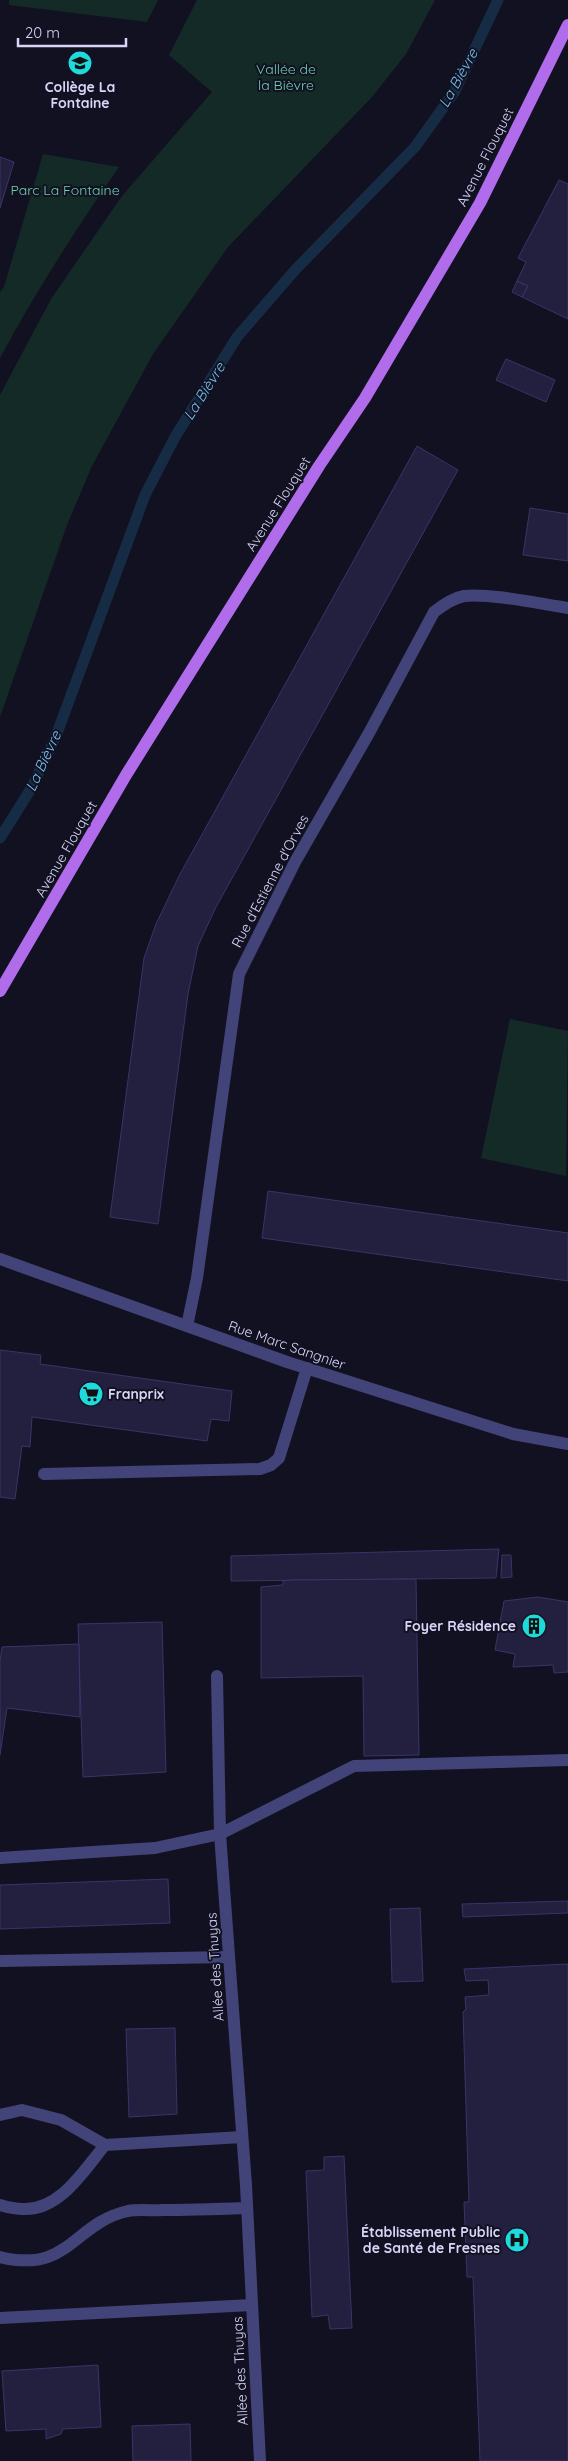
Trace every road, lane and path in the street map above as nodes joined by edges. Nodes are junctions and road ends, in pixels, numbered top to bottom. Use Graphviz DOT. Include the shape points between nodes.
graph roads {
  1 [pos="568,25"];
  2 [pos="568,608"];
  3 [pos="0,991"];
  4 [pos="0,1260"];
  5 [pos="187,1326"];
  6 [pos="307,1368"];
  7 [pos="568,1444"];
  8 [pos="44,1474"];
  9 [pos="217,1676"];
  10 [pos="568,1760"];
  11 [pos="220,1834"];
  12 [pos="0,1858"];
  13 [pos="229,1957"];
  14 [pos="0,1961"];
  15 [pos="0,2115"];
  16 [pos="242,2137"];
  17 [pos="105,2145"];
  18 [pos="0,2206"];
  19 [pos="247,2208"];
  20 [pos="0,2257"];
  21 [pos="252,2305"];
  22 [pos="0,2318"];
  23 [pos="260,2461"];
  1 -- 3 [label="main road, Avenue Flouquet" via="470,220 365,398 126,775"];
  2 -- 5 [label="street, Rue d'Estienne d'Orves" via="464,596 447,602 434,612 295,862 239,974 197,1278"];
  4 -- 5 [label="street, Rue Marc Sangnier"];
  5 -- 6 [label="street, Rue Marc Sangnier"];
  6 -- 7 [label="street, Rue Marc Sangnier" via="514,1434"];
  6 -- 8 [label="street" via="279,1458 271,1465 260,1469"];
  9 -- 11 [label="street, Allée des Thuyas"];
  10 -- 11 [label="street" via="354,1766"];
  11 -- 12 [label="street" via="154,1848"];
  11 -- 13 [label="street, Allée des Thuyas"];
  13 -- 14 [label="street"];
  13 -- 16 [label="street, Allée des Thuyas"];
  15 -- 17 [label="street" via="22,2110 61,2120"];
  16 -- 17 [label="street"];
  16 -- 19 [label="street, Allée des Thuyas"];
  17 -- 18 [label="street" via="69,2189 47,2205 24,2210"];
  19 -- 20 [label="street" via="128,2211 100,2221 68,2247 45,2259 19,2261"];
  19 -- 21 [label="street, Allée des Thuyas"];
  21 -- 22 [label="street"];
  21 -- 23 [label="street, Allée des Thuyas"];
}
